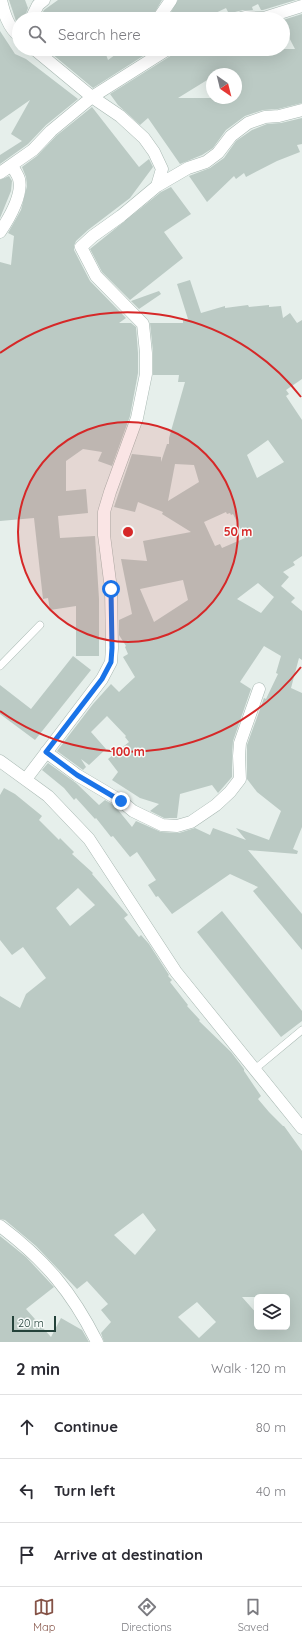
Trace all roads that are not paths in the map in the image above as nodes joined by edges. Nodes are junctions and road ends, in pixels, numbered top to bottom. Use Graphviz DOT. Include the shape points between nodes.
graph roads {
  1 [pos="1,0"];
  2 [pos="44,0"];
  3 [pos="171,0"];
  4 [pos="302,6"];
  5 [pos="34,12"];
  6 [pos="163,12"];
  7 [pos="283,12"];
  8 [pos="12,25"];
  9 [pos="42,56"];
  10 [pos="154,56"];
  11 [pos="92,97"];
  12 [pos="302,110"];
  13 [pos="12,165"];
  14 [pos="0,173"];
  15 [pos="157,186"];
  16 [pos="0,232"];
  17 [pos="40,625"];
  18 [pos="0,666"];
  19 [pos="259,689"];
  20 [pos="46,752"];
  21 [pos="0,761"];
  22 [pos="26,779"];
  23 [pos="302,1030"];
  24 [pos="255,1069"];
  25 [pos="302,1128"];
  26 [pos="0,1226"];
  27 [pos="97,1342"];
  1 -- 8 [label="street" via="5,16"];
  2 -- 5 [label="street"];
  3 -- 6 [label="street"];
  4 -- 7 [label="street"];
  9 -- 11 [label="street"];
  10 -- 11 [label="street"];
  11 -- 13 [label="street" via="50,130 33,150"];
  11 -- 15 [label="street" via="120,116 144,138 162,169"];
  12 -- 15 [label="street" via="248,122 206,162 188,168"];
  13 -- 14 [label="street"];
  13 -- 16 [label="street" via="20,180 19,191 16,204"];
  15 -- 20 [label="street" via="81,247 96,276 143,324 146,374 137,418 104,512 104,535 111,589 111,662 102,679"];
  17 -- 18 [label="lane"];
  19 -- 20 [label="street" via="240,743 240,779 216,805 191,822 177,826 162,825 149,820 77,775"];
  20 -- 22 [label="street"];
  21 -- 22 [label="street"];
  22 -- 24 [label="street" via="48,796 89,839 176,972"];
  23 -- 24 [label="lane"];
  24 -- 25 [label="street"];
  26 -- 27 [label="street" via="55,1275 77,1306"];
}
